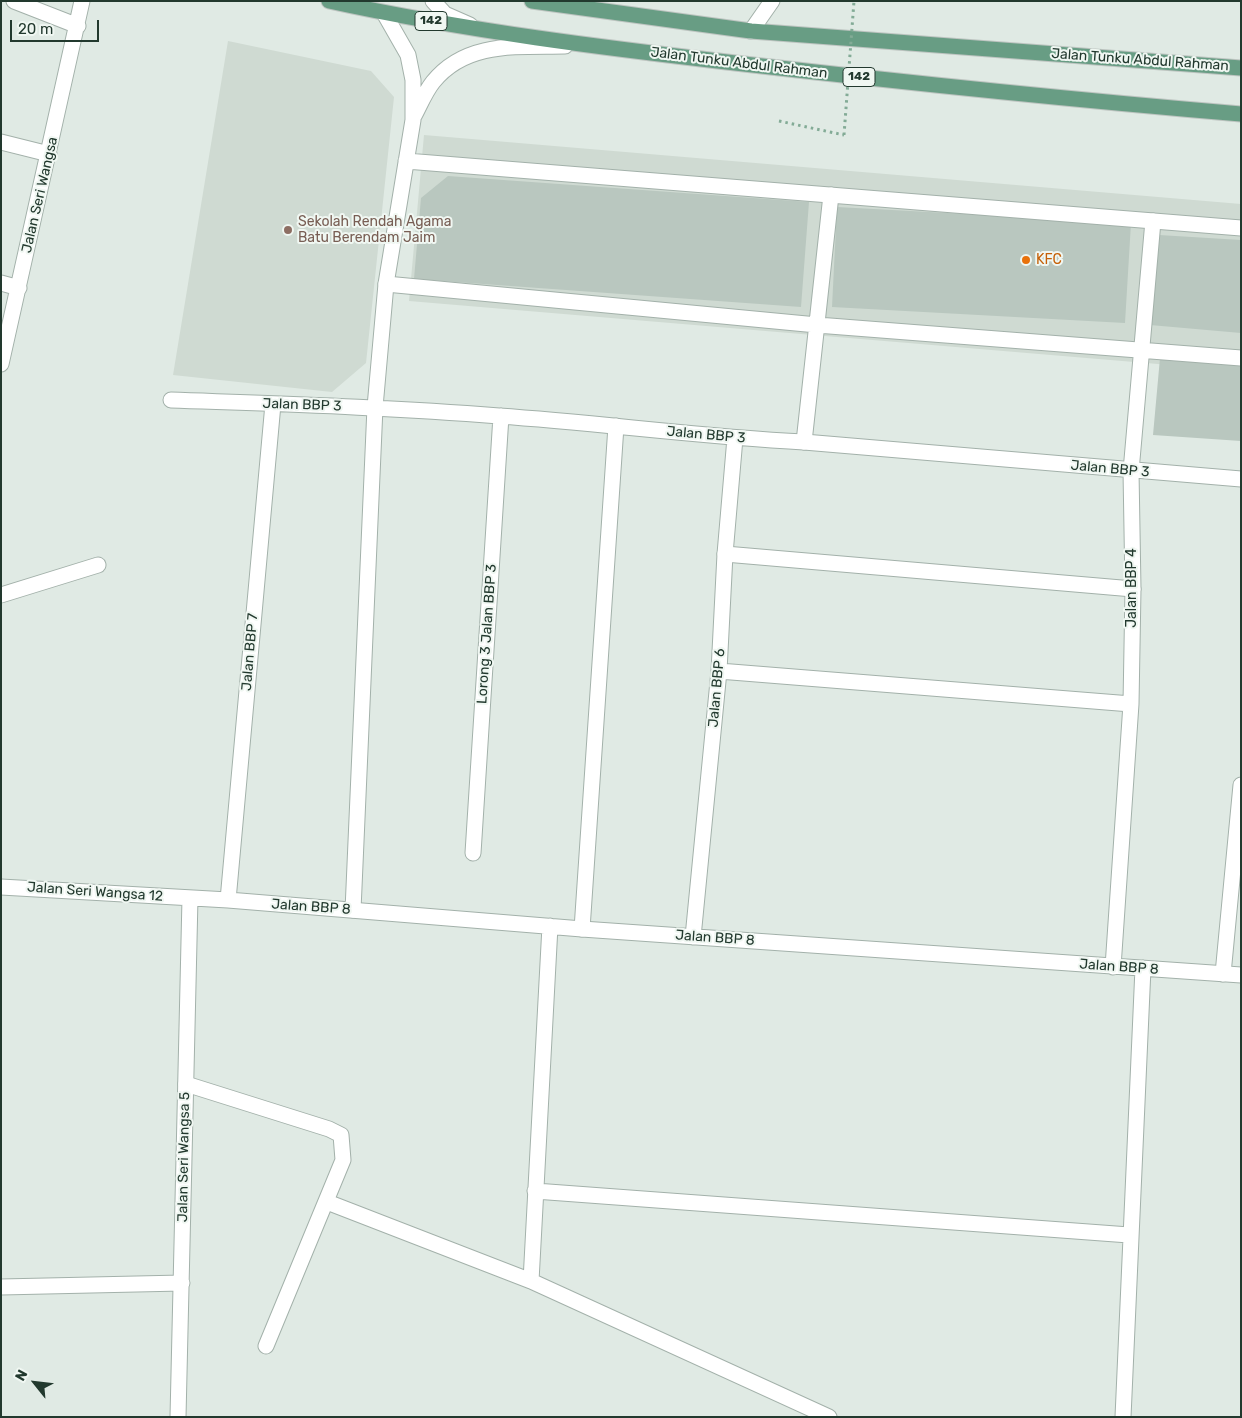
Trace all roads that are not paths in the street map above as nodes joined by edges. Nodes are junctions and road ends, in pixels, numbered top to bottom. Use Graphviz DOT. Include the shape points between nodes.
graph roads {
  1 [pos="14,1"];
  2 [pos="71,1"];
  3 [pos="82,1"];
  4 [pos="329,1"];
  5 [pos="433,1"];
  6 [pos="532,1"];
  7 [pos="772,1"];
  8 [pos="384,13"];
  9 [pos="78,26"];
  10 [pos="478,28"];
  11 [pos="751,31"];
  12 [pos="587,46"];
  13 [pos="1241,68"];
  14 [pos="1241,114"];
  15 [pos="413,120"];
  16 [pos="1,142"];
  17 [pos="49,154"];
  18 [pos="406,162"];
  19 [pos="831,195"];
  20 [pos="1153,221"];
  21 [pos="1241,228"];
  22 [pos="1,283"];
  23 [pos="386,284"];
  24 [pos="19,288"];
  25 [pos="818,325"];
  26 [pos="1141,349"];
  27 [pos="1241,358"];
  28 [pos="1,364"];
  29 [pos="171,400"];
  30 [pos="273,404"];
  31 [pos="375,407"];
  32 [pos="501,416"];
  33 [pos="616,426"];
  34 [pos="735,438"];
  35 [pos="804,442"];
  36 [pos="1132,471"];
  37 [pos="1241,479"];
  38 [pos="725,554"];
  39 [pos="98,566"];
  40 [pos="1133,589"];
  41 [pos="1,595"];
  42 [pos="719,671"];
  43 [pos="1131,704"];
  44 [pos="1241,785"];
  45 [pos="473,853"];
  46 [pos="1,886"];
  47 [pos="190,898"];
  48 [pos="228,900"];
  49 [pos="353,910"];
  50 [pos="550,926"];
  51 [pos="582,929"];
  52 [pos="693,937"];
  53 [pos="1113,967"];
  54 [pos="1143,968"];
  55 [pos="1223,974"];
  56 [pos="1241,975"];
  57 [pos="186,1084"];
  58 [pos="535,1191"];
  59 [pos="327,1202"];
  60 [pos="1129,1236"];
  61 [pos="531,1280"];
  62 [pos="182,1283"];
  63 [pos="1,1287"];
  64 [pos="266,1346"];
  65 [pos="178,1417"];
  66 [pos="829,1417"];
  67 [pos="1123,1417"];
  1 -- 9 [label="street"];
  2 -- 9 [label="street"];
  3 -- 9 [label="street, Jalan Seri Wangsa"];
  4 -- 8 [label="main road, Jalan Tunku Abdul Rahman / 142"];
  5 -- 10 [label="street" via="445,14"];
  6 -- 11 [label="main road, Jalan Tunku Abdul Rahman"];
  7 -- 11 [label="street"];
  8 -- 10 [label="main road, Jalan Tunku Abdul Rahman / 142"];
  8 -- 15 [label="street" via="408,55 414,80"];
  9 -- 17 [label="street, Jalan Seri Wangsa"];
  10 -- 12 [label="main road, Jalan Tunku Abdul Rahman / 142"];
  11 -- 13 [label="main road, Jalan Tunku Abdul Rahman"];
  12 -- 14 [label="main road, Jalan Tunku Abdul Rahman / 142" via="950,88"];
  12 -- 15 [label="street" via="492,48 467,54 447,66 432,84"];
  15 -- 18 [label="street"];
  16 -- 17 [label="street"];
  17 -- 24 [label="street, Jalan Seri Wangsa"];
  18 -- 19 [label="street"];
  18 -- 23 [label="street"];
  19 -- 20 [label="street"];
  19 -- 25 [label="street"];
  20 -- 21 [label="street"];
  20 -- 26 [label="street, Jalan BBP 4"];
  22 -- 24 [label="street"];
  23 -- 25 [label="street"];
  23 -- 31 [label="street"];
  24 -- 28 [label="street, Jalan Seri Wangsa"];
  25 -- 26 [label="street"];
  25 -- 35 [label="street"];
  26 -- 27 [label="street"];
  26 -- 36 [label="street, Jalan BBP 4"];
  29 -- 30 [label="street, Jalan BBP 3"];
  30 -- 31 [label="street, Jalan BBP 3"];
  30 -- 48 [label="street, Jalan BBP 7"];
  31 -- 32 [label="street, Jalan BBP 3"];
  31 -- 49 [label="street"];
  32 -- 33 [label="street, Jalan BBP 3"];
  32 -- 45 [label="street, Lorong 3 Jalan BBP 3"];
  33 -- 34 [label="street, Jalan BBP 3"];
  33 -- 51 [label="street"];
  34 -- 35 [label="street, Jalan BBP 3"];
  34 -- 38 [label="street, Jalan BBP 6"];
  35 -- 36 [label="street, Jalan BBP 3"];
  36 -- 37 [label="street, Jalan BBP 3"];
  36 -- 40 [label="street, Jalan BBP 4"];
  38 -- 40 [label="street"];
  38 -- 42 [label="street, Jalan BBP 6"];
  39 -- 41 [label="street"];
  40 -- 43 [label="street, Jalan BBP 4"];
  42 -- 43 [label="street"];
  42 -- 52 [label="street, Jalan BBP 6"];
  43 -- 53 [label="street, Jalan BBP 4"];
  44 -- 55 [label="street"];
  46 -- 47 [label="street, Jalan Seri Wangsa 12"];
  47 -- 48 [label="street, Jalan BBP 8"];
  47 -- 57 [label="street, Jalan Seri Wangsa 5"];
  48 -- 49 [label="street, Jalan BBP 8"];
  49 -- 50 [label="street, Jalan BBP 8"];
  50 -- 51 [label="street, Jalan BBP 8"];
  50 -- 58 [label="street"];
  51 -- 52 [label="street, Jalan BBP 8"];
  52 -- 53 [label="street, Jalan BBP 8"];
  53 -- 54 [label="street, Jalan BBP 8"];
  54 -- 55 [label="street, Jalan BBP 8"];
  54 -- 60 [label="street"];
  55 -- 56 [label="street, Jalan BBP 8"];
  57 -- 59 [label="street" via="341,1135 343,1160"];
  57 -- 62 [label="street, Jalan Seri Wangsa 5"];
  58 -- 60 [label="street"];
  58 -- 61 [label="street"];
  59 -- 61 [label="street"];
  59 -- 64 [label="street"];
  60 -- 67 [label="street"];
  61 -- 66 [label="street"];
  62 -- 63 [label="street"];
  62 -- 65 [label="street, Jalan Seri Wangsa 5"];
}
